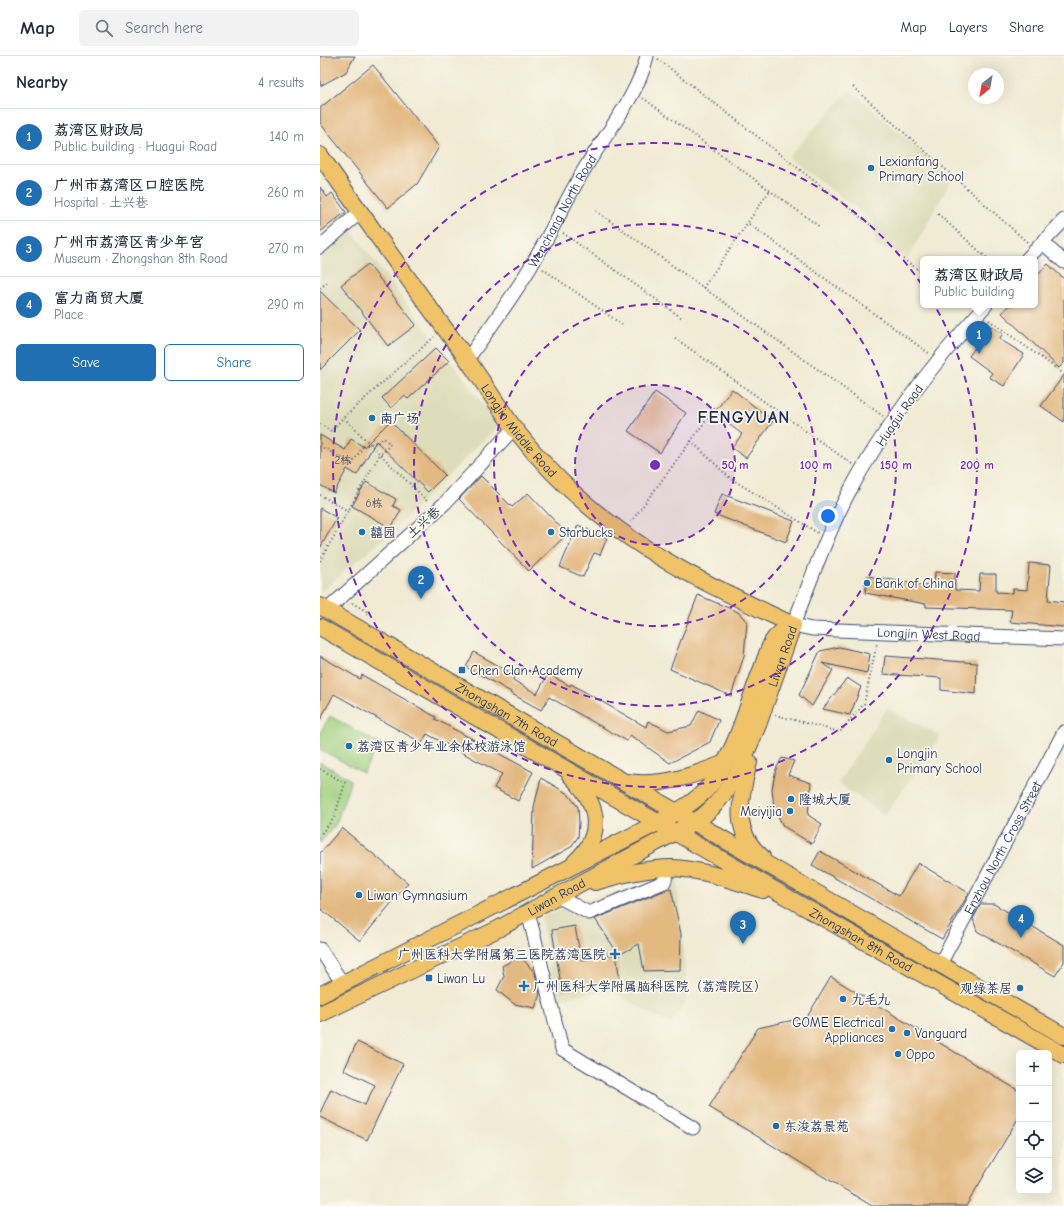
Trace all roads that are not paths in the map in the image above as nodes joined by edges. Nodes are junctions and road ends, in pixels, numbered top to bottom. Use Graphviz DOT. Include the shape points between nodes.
graph roads {
  1 [pos="647,56"];
  2 [pos="320,155"];
  3 [pos="360,212"];
  4 [pos="1064,220"];
  5 [pos="320,247"];
  6 [pos="1035,250"];
  7 [pos="1064,262"];
  8 [pos="983,309"];
  9 [pos="467,360"];
  10 [pos="514,428"];
  11 [pos="323,608"];
  12 [pos="793,625"];
  13 [pos="320,627"];
  14 [pos="1064,639"];
  15 [pos="760,718"];
  16 [pos="1064,732"];
  17 [pos="557,763"];
  18 [pos="725,763"];
  19 [pos="620,781"];
  20 [pos="676,812"];
  21 [pos="660,822"];
  22 [pos="693,822"];
  23 [pos="676,832"];
  24 [pos="669,868"];
  25 [pos="567,869"];
  26 [pos="789,877"];
  27 [pos="557,896"];
  28 [pos="792,900"];
  29 [pos="528,912"];
  30 [pos="320,948"];
  31 [pos="940,964"];
  32 [pos="343,984"];
  33 [pos="320,995"];
  34 [pos="320,1014"];
  35 [pos="1064,1036"];
  36 [pos="1064,1055"];
  37 [pos="692,1128"];
  1 -- 9 [label="street, Wenchang North Road" via="633,90 586,167 534,262"];
  2 -- 3 [label="main road, Longjin Middle Road"];
  3 -- 5 [label="street"];
  3 -- 9 [label="main road, Longjin Middle Road"];
  4 -- 6 [label="street"];
  6 -- 7 [label="street"];
  8 -- 12 [label="street, Huagui Road" via="939,361 861,471 828,539"];
  9 -- 10 [label="main road, Longjin Middle Road"];
  10 -- 11 [label="street, 土兴巷" via="435,511"];
  10 -- 12 [label="main road, Longjin Middle Road" via="555,475 611,524 647,550 695,578"];
  11 -- 19 [label="main road, Zhongshan 7th Road"];
  12 -- 14 [label="street, Longjin West Road" via="812,629"];
  12 -- 15 [label="main road, Liwan Road"];
  12 -- 18 [label="main road, Liwan Road" via="783,630 772,642"];
  13 -- 17 [label="main road, Zhongshan 7th Road"];
  15 -- 22 [label="main road, Liwan Road" via="738,772 713,807"];
  15 -- 26 [label="main road" via="741,796 741,822 751,846"];
  16 -- 31 [label="street, Enzhou North Cross Street"];
  17 -- 21 [label="main road, Zhongshan 7th Road"];
  17 -- 25 [label="main road" via="579,784 591,804 594,816 593,839 588,848"];
  18 -- 19 [label="main road" via="692,776 667,781 645,784"];
  18 -- 20 [label="main road, Liwan Road" via="700,797"];
  19 -- 20 [label="main road, Zhongshan 7th Road"];
  20 -- 21 [label="main road, Liwan Road"];
  20 -- 22 [label="main road, Zhongshan 7th Road"];
  21 -- 23 [label="main road, Zhongshan 8th Road"];
  21 -- 25 [label="main road, Liwan Road"];
  22 -- 23 [label="main road, Liwan Road"];
  22 -- 26 [label="main road, Zhongshan 8th Road"];
  23 -- 27 [label="main road, Liwan Road"];
  23 -- 28 [label="main road, Zhongshan 8th Road"];
  24 -- 27 [label="main road" via="596,881"];
  24 -- 27 [label="street" via="664,882 589,913"];
  24 -- 28 [label="main road" via="711,874"];
  25 -- 32 [label="main road, Liwan Road"];
  26 -- 31 [label="main road, Zhongshan 8th Road"];
  27 -- 29 [label="main road, Liwan Road"];
  28 -- 36 [label="main road, Zhongshan 8th Road"];
  29 -- 34 [label="main road, Liwan Road" via="498,929"];
  29 -- 37 [label="street" via="562,1049"];
  30 -- 32 [label="street"];
  31 -- 35 [label="main road, Zhongshan 8th Road"];
  32 -- 33 [label="main road, Liwan Road"];
}
